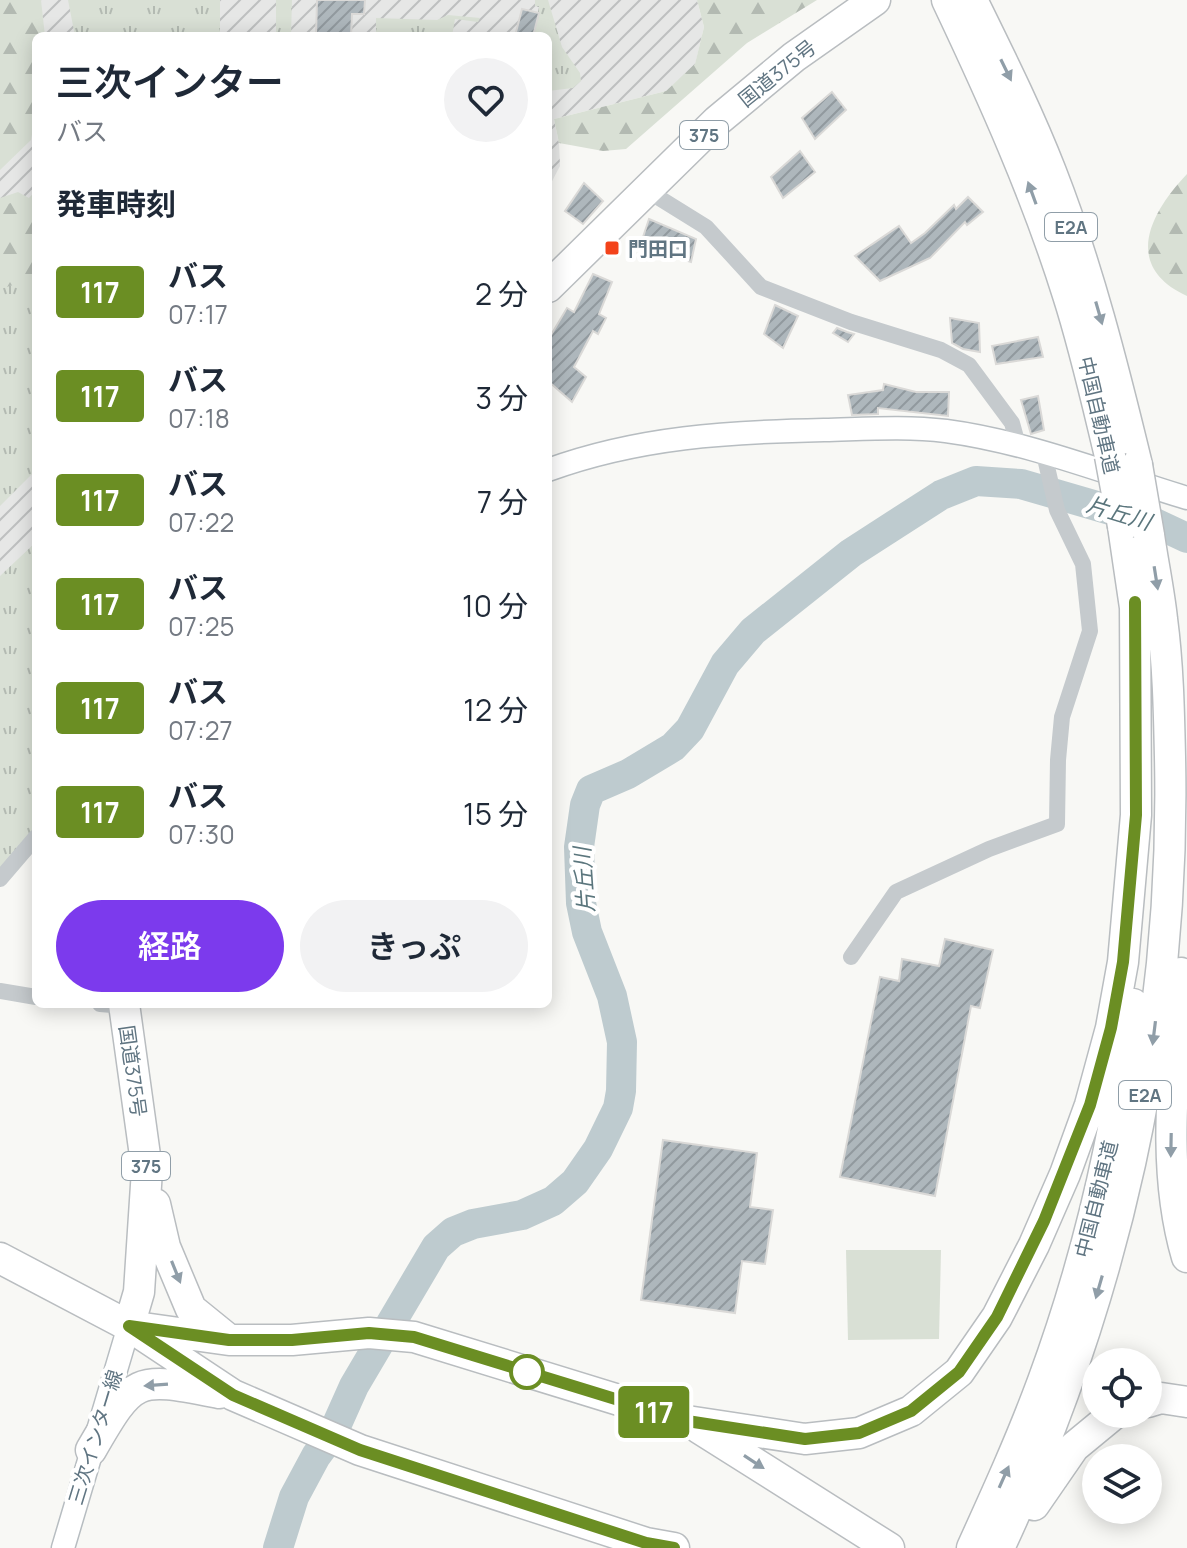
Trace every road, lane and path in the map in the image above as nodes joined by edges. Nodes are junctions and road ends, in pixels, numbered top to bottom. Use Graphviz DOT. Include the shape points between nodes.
graph roads {
  1 [pos="875,0"];
  2 [pos="947,0"];
  3 [pos="972,0"];
  4 [pos="648,191"];
  5 [pos="552,283"];
  6 [pos="1018,445"];
  7 [pos="1044,454"];
  8 [pos="1124,460"];
  9 [pos="552,469"];
  10 [pos="1187,498"];
  11 [pos="1136,530"];
  12 [pos="1135,602"];
  13 [pos="1162,620"];
  14 [pos="32,842"];
  15 [pos="0,879"];
  16 [pos="851,957"];
  17 [pos="0,991"];
  18 [pos="32,996"];
  19 [pos="117,1008"];
  20 [pos="147,1170"];
  21 [pos="1187,1257"];
  22 [pos="0,1258"];
  23 [pos="129,1326"];
  24 [pos="229,1340"];
  25 [pos="233,1395"];
  26 [pos="1162,1398"];
  27 [pos="1187,1402"];
  28 [pos="687,1421"];
  29 [pos="1097,1428"];
  30 [pos="91,1450"];
  31 [pos="658,1546"];
  32 [pos="63,1548"];
  33 [pos="889,1548"];
  34 [pos="972,1548"];
  35 [pos="1001,1548"];
  1 -- 4 [label="highway, 国道375号 / 375" via="717,121"];
  8 -- 2 [label="highway, 中国自動車道 / E2A, one-way" via="1052,246 999,110"];
  3 -- 8 [label="highway, 中国自動車道 / E2A, one-way" via="1020,100 1095,300"];
  4 -- 5 [label="highway, 国道375号 / 375"];
  4 -- 6 [label="street" via="706,227 761,287 941,350 969,365 1012,423"];
  6 -- 7 [label="street"];
  6 -- 9 [label="street" via="945,431 889,428 739,434 657,441"];
  7 -- 10 [label="street"];
  7 -- 16 [label="street" via="1057,510 1083,564 1090,631 1062,717 1057,824 896,892"];
  8 -- 11 [label="highway, 中国自動車道 / E2A, bridge"];
  11 -- 12 [label="highway, 中国自動車道 / E2A"];
  11 -- 13 [label="highway, 中国自動車道 / E2A, one-way"];
  12 -- 28 [label="highway" via="1136,815 1123,962 1111,1028 1065,1174 997,1317 959,1372 911,1411 859,1433 805,1439"];
  34 -- 12 [label="highway, 中国自動車道 / E2A, one-way" via="1038,1395 1071,1295 1095,1212 1125,1067 1146,812"];
  13 -- 21 [label="highway, one-way" via="1173,699 1182,877 1171,1159"];
  13 -- 35 [label="highway, 中国自動車道 / E2A, one-way" via="1171,806 1162,974 1151,1063 1095,1303 1057,1415"];
  14 -- 15 [label="street"];
  17 -- 18 [label="street"];
  19 -- 20 [label="highway, 国道375号 / 375"];
  20 -- 23 [label="highway, 国道375号 / 375" via="139,1292"];
  20 -- 24 [label="highway, one-way" via="165,1247 191,1309"];
  22 -- 23 [label="highway"];
  23 -- 24 [label="highway"];
  23 -- 25 [label="highway"];
  23 -- 30 [label="street, 三次インター線"];
  24 -- 28 [label="highway" via="369,1333 414,1337"];
  25 -- 30 [label="highway, one-way" via="162,1382 136,1387 115,1408"];
  25 -- 31 [label="highway" via="360,1450"];
  26 -- 27 [label="highway"];
  28 -- 33 [label="highway, one-way"];
  29 -- 35 [label="highway" via="1074,1447"];
  30 -- 32 [label="street, 三次インター線"];
}
